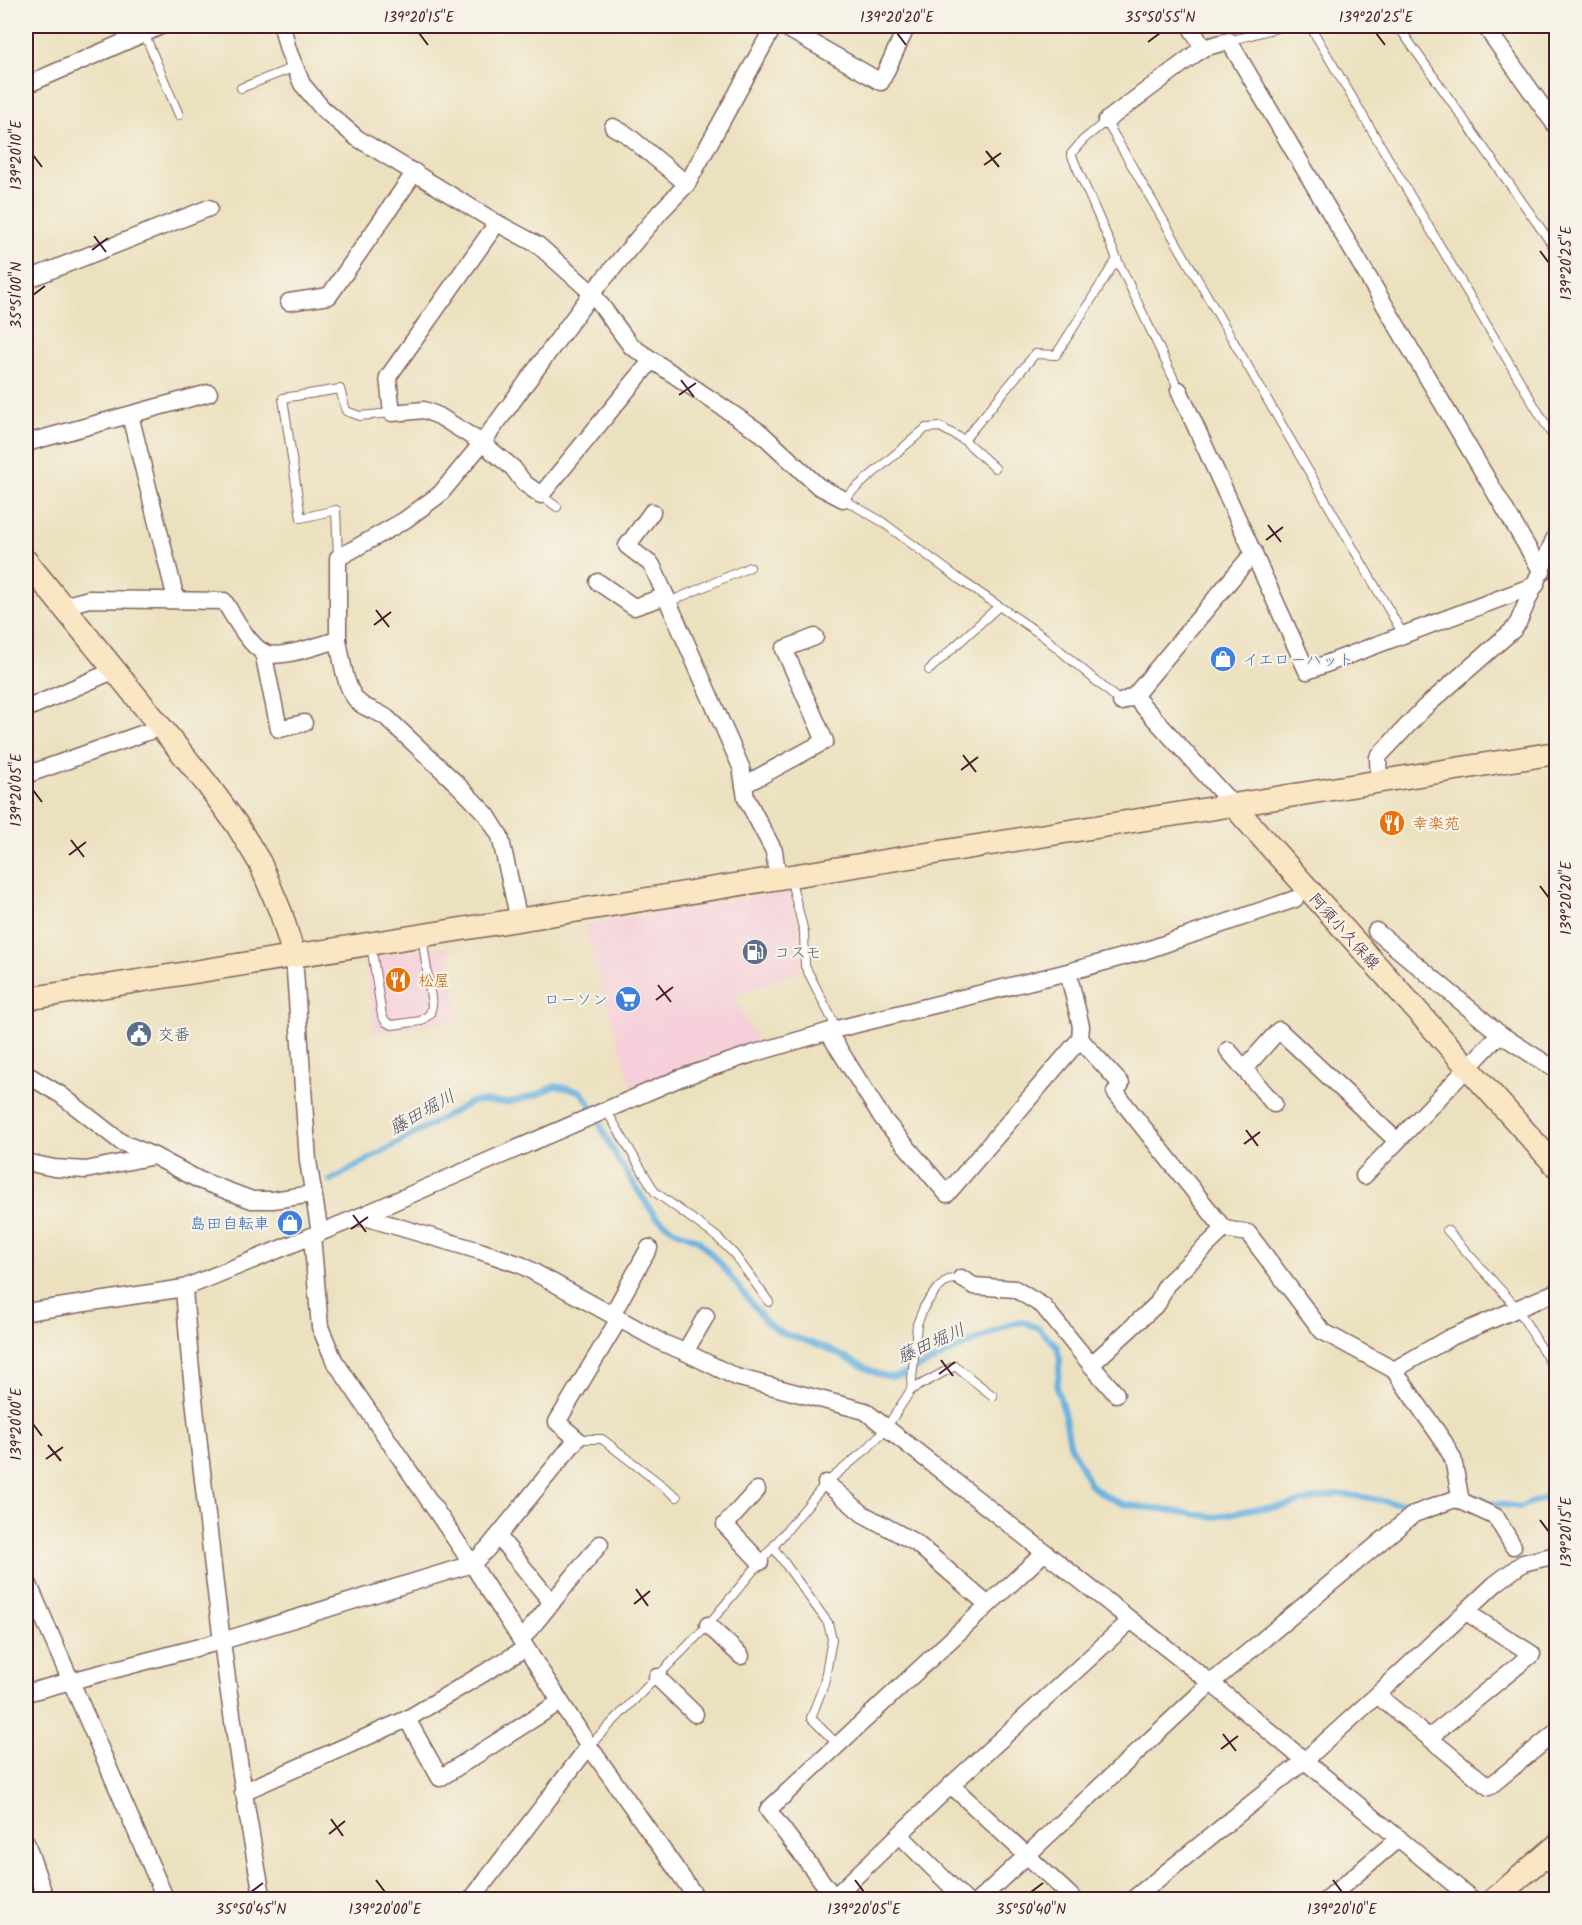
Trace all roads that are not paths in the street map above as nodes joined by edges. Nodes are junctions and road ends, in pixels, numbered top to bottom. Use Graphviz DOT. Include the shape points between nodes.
graph roads {
  1 [pos="161,26"];
  2 [pos="282,26"];
  3 [pos="774,26"];
  4 [pos="783,26"];
  5 [pos="908,26"];
  6 [pos="1190,26"];
  7 [pos="1284,26"];
  8 [pos="1310,26"];
  9 [pos="1398,26"];
  10 [pos="1485,26"];
  11 [pos="144,33"];
  12 [pos="1229,41"];
  13 [pos="1203,48"];
  14 [pos="295,67"];
  15 [pos="26,85"];
  16 [pos="241,88"];
  17 [pos="179,115"];
  18 [pos="1107,121"];
  19 [pos="1557,126"];
  20 [pos="613,127"];
  21 [pos="415,172"];
  22 [pos="687,184"];
  23 [pos="209,208"];
  24 [pos="497,223"];
  25 [pos="1557,250"];
  26 [pos="1117,259"];
  27 [pos="26,280"];
  28 [pos="592,293"];
  29 [pos="290,302"];
  30 [pos="652,360"];
  31 [pos="1179,390"];
  32 [pos="209,393"];
  33 [pos="392,413"];
  34 [pos="130,415"];
  35 [pos="964,440"];
  36 [pos="1557,442"];
  37 [pos="482,443"];
  38 [pos="26,444"];
  39 [pos="996,468"];
  40 [pos="541,495"];
  41 [pos="843,499"];
  42 [pos="557,507"];
  43 [pos="652,512"];
  44 [pos="1557,535"];
  45 [pos="1254,552"];
  46 [pos="338,558"];
  47 [pos="26,561"];
  48 [pos="750,567"];
  49 [pos="1539,579"];
  50 [pos="598,582"];
  51 [pos="176,599"];
  52 [pos="668,599"];
  53 [pos="63,606"];
  54 [pos="999,606"];
  55 [pos="1404,636"];
  56 [pos="815,637"];
  57 [pos="338,640"];
  58 [pos="263,652"];
  59 [pos="115,670"];
  60 [pos="929,670"];
  61 [pos="1127,699"];
  62 [pos="26,709"];
  63 [pos="304,723"];
  64 [pos="161,727"];
  65 [pos="1557,753"];
  66 [pos="26,775"];
  67 [pos="1379,783"];
  68 [pos="744,785"];
  69 [pos="1233,805"];
  70 [pos="784,878"];
  71 [pos="1295,899"];
  72 [pos="519,920"];
  73 [pos="1376,931"];
  74 [pos="422,936"];
  75 [pos="371,944"];
  76 [pos="294,956"];
  77 [pos="1068,972"];
  78 [pos="26,999"];
  79 [pos="832,1030"];
  80 [pos="1500,1034"];
  81 [pos="1080,1039"];
  82 [pos="1228,1050"];
  83 [pos="1468,1067"];
  84 [pos="1244,1069"];
  85 [pos="1557,1070"];
  86 [pos="26,1074"];
  87 [pos="1274,1104"];
  88 [pos="599,1112"];
  89 [pos="1396,1141"];
  90 [pos="154,1156"];
  91 [pos="26,1162"];
  92 [pos="1557,1166"];
  93 [pos="1364,1176"];
  94 [pos="312,1194"];
  95 [pos="361,1216"];
  96 [pos="1224,1229"];
  97 [pos="1447,1230"];
  98 [pos="316,1234"];
  99 [pos="649,1248"];
  100 [pos="961,1278"];
  101 [pos="184,1288"];
  102 [pos="1557,1292"];
  103 [pos="769,1302"];
  104 [pos="1517,1308"];
  105 [pos="26,1312"];
  106 [pos="706,1316"];
  107 [pos="616,1317"];
  108 [pos="685,1352"];
  109 [pos="1091,1365"];
  110 [pos="1394,1371"];
  111 [pos="1557,1372"];
  112 [pos="911,1390"];
  113 [pos="1116,1394"];
  114 [pos="993,1396"];
  115 [pos="886,1428"];
  116 [pos="577,1438"];
  117 [pos="826,1483"];
  118 [pos="757,1490"];
  119 [pos="1460,1493"];
  120 [pos="677,1497"];
  121 [pos="498,1536"];
  122 [pos="600,1544"];
  123 [pos="1513,1546"];
  124 [pos="773,1547"];
  125 [pos="1045,1552"];
  126 [pos="1557,1555"];
  127 [pos="760,1562"];
  128 [pos="472,1564"];
  129 [pos="26,1578"];
  130 [pos="552,1603"];
  131 [pos="988,1605"];
  132 [pos="1466,1612"];
  133 [pos="1131,1620"];
  134 [pos="708,1625"];
  135 [pos="222,1641"];
  136 [pos="524,1644"];
  137 [pos="741,1656"];
  138 [pos="657,1677"];
  139 [pos="70,1682"];
  140 [pos="1211,1683"];
  141 [pos="26,1693"];
  142 [pos="1377,1695"];
  143 [pos="560,1702"];
  144 [pos="695,1714"];
  145 [pos="407,1719"];
  146 [pos="1557,1732"];
  147 [pos="1430,1737"];
  148 [pos="838,1745"];
  149 [pos="589,1746"];
  150 [pos="1304,1761"];
  151 [pos="951,1785"];
  152 [pos="243,1792"];
  153 [pos="900,1835"];
  154 [pos="1399,1838"];
  155 [pos="26,1842"];
  156 [pos="1026,1854"];
  157 [pos="1552,1857"];
  158 [pos="32,1880"];
  159 [pos="259,1898"];
  160 [pos="833,1898"];
  161 [pos="46,1899"];
  162 [pos="166,1899"];
  163 [pos="471,1899"];
  164 [pos="698,1899"];
  165 [pos="965,1899"];
  166 [pos="979,1899"];
  167 [pos="1075,1899"];
  168 [pos="1132,1899"];
  169 [pos="1326,1899"];
  170 [pos="1473,1899"];
  171 [pos="1493,1899"];
  1 -- 11 [label="street"];
  2 -- 14 [label="street"];
  3 -- 22 [label="street"];
  4 -- 5 [label="street" via="881,82"];
  6 -- 13 [label="street"];
  7 -- 12 [label="lane"];
  8 -- 36 [label="lane"];
  9 -- 25 [label="lane"];
  10 -- 19 [label="street"];
  11 -- 15 [label="street"];
  11 -- 17 [label="lane"];
  12 -- 13 [label="street"];
  12 -- 49 [label="street"];
  13 -- 18 [label="street"];
  14 -- 16 [label="lane"];
  14 -- 21 [label="street" via="302,84 322,108 357,138"];
  18 -- 26 [label="lane" via="1071,154"];
  18 -- 55 [label="lane"];
  20 -- 22 [label="street"];
  21 -- 24 [label="street"];
  21 -- 29 [label="street" via="328,296"];
  22 -- 28 [label="street"];
  23 -- 27 [label="street"];
  24 -- 28 [label="street" via="538,244"];
  24 -- 33 [label="street" via="388,377"];
  26 -- 31 [label="lane"];
  26 -- 35 [label="lane" via="1056,355 1035,354"];
  28 -- 30 [label="street" via="631,346"];
  28 -- 37 [label="street"];
  30 -- 40 [label="street"];
  30 -- 41 [label="street" via="761,433 818,486"];
  31 -- 45 [label="street"];
  32 -- 34 [label="street"];
  33 -- 37 [label="street" via="424,410"];
  33 -- 46 [label="lane" via="360,416 346,411 340,389 283,398 301,518 336,510"];
  34 -- 38 [label="street"];
  34 -- 51 [label="street"];
  35 -- 39 [label="lane"];
  35 -- 41 [label="lane" via="940,427 926,428"];
  37 -- 40 [label="street"];
  37 -- 46 [label="street" via="440,494 405,520"];
  40 -- 42 [label="lane"];
  41 -- 54 [label="lane" via="882,521"];
  43 -- 52 [label="street" via="627,546 652,565"];
  44 -- 49 [label="street"];
  45 -- 55 [label="street" via="1307,671"];
  45 -- 61 [label="street"];
  46 -- 57 [label="street"];
  47 -- 53 [label="street"];
  48 -- 52 [label="lane"];
  49 -- 55 [label="street"];
  49 -- 67 [label="street" via="1513,630 1424,708 1378,757"];
  50 -- 52 [label="street" via="634,607"];
  51 -- 53 [label="street" via="89,599"];
  51 -- 58 [label="street" via="224,601"];
  52 -- 68 [label="street" via="741,767"];
  53 -- 59 [label="street"];
  54 -- 60 [label="lane"];
  54 -- 61 [label="lane"];
  56 -- 68 [label="street" via="784,649 825,741"];
  57 -- 58 [label="street" via="274,656"];
  57 -- 72 [label="street" via="353,697 387,718 487,815 500,836"];
  58 -- 63 [label="street" via="279,729"];
  59 -- 62 [label="street"];
  59 -- 64 [label="street"];
  61 -- 69 [label="street, 阿須小久保線"];
  64 -- 66 [label="street"];
  64 -- 76 [label="street" via="237,825 260,863"];
  65 -- 67 [label="street"];
  67 -- 69 [label="street"];
  68 -- 70 [label="street"];
  69 -- 70 [label="street"];
  69 -- 83 [label="street, 阿須小久保線"];
  70 -- 72 [label="street"];
  70 -- 79 [label="lane" via="804,932 805,966"];
  71 -- 77 [label="street" via="1144,951"];
  72 -- 74 [label="street"];
  73 -- 80 [label="street"];
  74 -- 75 [label="street"];
  74 -- 75 [label="lane" via="432,1005 430,1014 421,1021 393,1025 382,1016"];
  75 -- 76 [label="street"];
  76 -- 78 [label="street"];
  76 -- 94 [label="street"];
  77 -- 79 [label="street"];
  77 -- 81 [label="street" via="1082,1026"];
  79 -- 81 [label="street" via="883,1119 947,1194"];
  79 -- 88 [label="street" via="680,1078"];
  80 -- 83 [label="street"];
  80 -- 85 [label="street"];
  81 -- 96 [label="street" via="1121,1084 1115,1092"];
  82 -- 84 [label="street"];
  83 -- 89 [label="street"];
  83 -- 92 [label="street, 阿須小久保線"];
  84 -- 87 [label="street"];
  84 -- 89 [label="street" via="1279,1030"];
  86 -- 90 [label="street" via="61,1095 121,1142"];
  88 -- 95 [label="street"];
  88 -- 103 [label="lane" via="656,1192 717,1237"];
  89 -- 93 [label="street"];
  90 -- 91 [label="street" via="86,1170"];
  90 -- 94 [label="street" via="199,1180 252,1200"];
  94 -- 98 [label="street"];
  95 -- 98 [label="street"];
  95 -- 107 [label="street" via="522,1265"];
  96 -- 109 [label="street" via="1166,1285 1158,1303"];
  96 -- 110 [label="street" via="1248,1233 1322,1331"];
  97 -- 104 [label="lane"];
  98 -- 101 [label="street"];
  98 -- 128 [label="street" via="320,1327 334,1360"];
  99 -- 107 [label="street"];
  100 -- 109 [label="street" via="974,1286 1015,1289 1043,1306"];
  100 -- 112 [label="lane" via="948,1280 924,1306 918,1324"];
  101 -- 105 [label="street"];
  101 -- 135 [label="street"];
  102 -- 104 [label="street"];
  104 -- 110 [label="street" via="1449,1338"];
  104 -- 111 [label="lane"];
  106 -- 108 [label="street"];
  107 -- 108 [label="street"];
  107 -- 116 [label="street" via="557,1422"];
  108 -- 115 [label="street" via="736,1377 865,1411"];
  109 -- 113 [label="street"];
  110 -- 119 [label="street" via="1444,1442 1453,1459"];
  112 -- 114 [label="lane" via="955,1366"];
  112 -- 115 [label="lane"];
  115 -- 117 [label="lane"];
  115 -- 125 [label="street"];
  116 -- 120 [label="lane" via="602,1439"];
  116 -- 121 [label="street"];
  117 -- 124 [label="lane"];
  117 -- 131 [label="street" via="863,1514 916,1543"];
  118 -- 127 [label="street" via="725,1525"];
  119 -- 123 [label="street" via="1496,1516"];
  119 -- 140 [label="street" via="1455,1499 1414,1514"];
  121 -- 128 [label="street"];
  121 -- 130 [label="street"];
  122 -- 130 [label="street"];
  124 -- 127 [label="lane"];
  124 -- 148 [label="lane" via="828,1623 832,1639 824,1684 811,1719"];
  125 -- 131 [label="street"];
  125 -- 133 [label="street"];
  126 -- 132 [label="street" via="1523,1563"];
  127 -- 134 [label="lane"];
  128 -- 135 [label="street"];
  128 -- 136 [label="street"];
  129 -- 139 [label="street"];
  130 -- 136 [label="street"];
  131 -- 148 [label="street"];
  132 -- 142 [label="street"];
  132 -- 147 [label="street" via="1532,1654"];
  133 -- 140 [label="street"];
  133 -- 151 [label="street"];
  134 -- 137 [label="street"];
  134 -- 138 [label="lane"];
  135 -- 139 [label="street"];
  135 -- 152 [label="street"];
  136 -- 143 [label="street"];
  136 -- 145 [label="street"];
  138 -- 144 [label="street"];
  138 -- 149 [label="lane"];
  139 -- 141 [label="street"];
  139 -- 162 [label="street"];
  140 -- 150 [label="street"];
  140 -- 156 [label="street"];
  142 -- 147 [label="street"];
  142 -- 150 [label="street"];
  143 -- 145 [label="street" via="440,1778"];
  143 -- 149 [label="street"];
  145 -- 152 [label="street"];
  146 -- 147 [label="street" via="1489,1786"];
  148 -- 160 [label="street" via="768,1810"];
  149 -- 163 [label="street"];
  149 -- 164 [label="street"];
  150 -- 154 [label="street"];
  150 -- 168 [label="street"];
  151 -- 153 [label="street"];
  151 -- 156 [label="street"];
  152 -- 159 [label="street"];
  153 -- 160 [label="street"];
  153 -- 165 [label="street"];
  154 -- 169 [label="street"];
  154 -- 170 [label="street"];
  155 -- 158 [label="street"];
  156 -- 166 [label="street"];
  156 -- 167 [label="street"];
  157 -- 171 [label="street"];
  158 -- 161 [label="street"];
}
